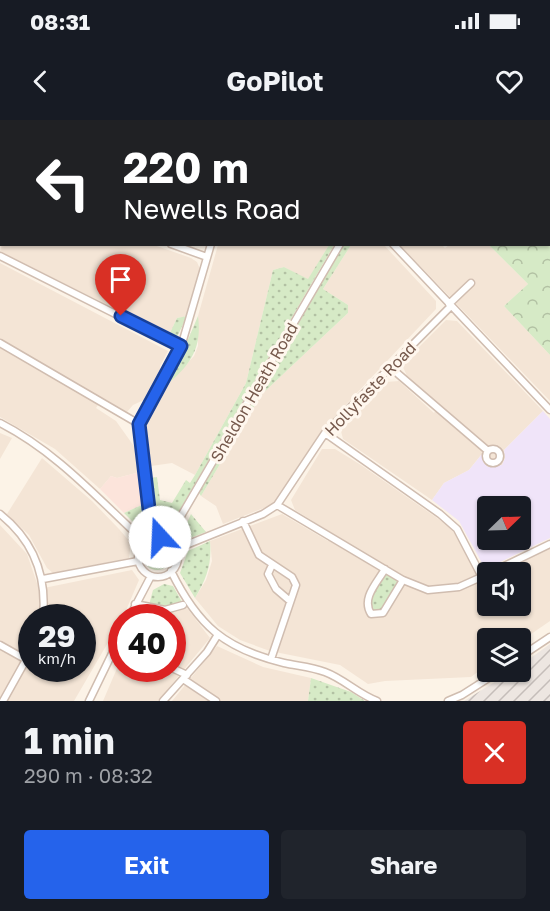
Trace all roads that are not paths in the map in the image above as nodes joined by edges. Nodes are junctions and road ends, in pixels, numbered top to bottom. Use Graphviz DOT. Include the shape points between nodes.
graph roads {
  1 [pos="177,246"];
  2 [pos="210,246"];
  3 [pos="339,246"];
  4 [pos="395,246"];
  5 [pos="0,256"];
  6 [pos="207,257"];
  7 [pos="471,283"];
  8 [pos="450,305"];
  9 [pos="0,343"];
  10 [pos="181,346"];
  11 [pos="390,368"];
  12 [pos="550,410"];
  13 [pos="0,423"];
  14 [pos="139,424"];
  15 [pos="325,433"];
  16 [pos="488,451"];
  17 [pos="277,505"];
  18 [pos="0,514"];
  19 [pos="243,521"];
  20 [pos="157,537"];
  21 [pos="167,540"];
  22 [pos="145,542"];
  23 [pos="550,544"];
  24 [pos="176,549"];
  25 [pos="138,561"];
  26 [pos="479,562"];
  27 [pos="513,562"];
  28 [pos="272,565"];
  29 [pos="386,569"];
  30 [pos="171,572"];
  31 [pos="151,576"];
  32 [pos="43,579"];
  33 [pos="477,579"];
  34 [pos="403,580"];
  35 [pos="290,601"];
  36 [pos="43,604"];
  37 [pos="135,604"];
  38 [pos="217,636"];
  39 [pos="550,638"];
  40 [pos="0,645"];
  41 [pos="531,650"];
  42 [pos="18,655"];
  43 [pos="271,659"];
  44 [pos="108,662"];
  45 [pos="18,672"];
  46 [pos="186,676"];
  47 [pos="186,678"];
  48 [pos="180,682"];
  49 [pos="482,682"];
  50 [pos="361,698"];
  51 [pos="3,701"];
  52 [pos="89,701"];
  53 [pos="163,701"];
  54 [pos="216,701"];
  55 [pos="377,701"];
  56 [pos="448,701"];
  1 -- 6 [label="street"];
  2 -- 6 [label="street"];
  3 -- 21 [label="street, Sheldon Heath Road"];
  4 -- 8 [label="street"];
  5 -- 10 [label="street"];
  6 -- 10 [label="street"];
  7 -- 8 [label="street, Hollyfaste Road"];
  8 -- 11 [label="street, Hollyfaste Road"];
  8 -- 12 [label="street"];
  9 -- 14 [label="street"];
  10 -- 14 [label="street"];
  11 -- 15 [label="street, Hollyfaste Road"];
  11 -- 16 [label="street"];
  13 -- 22 [label="street" via="67,467"];
  14 -- 20 [label="street" via="149,509"];
  15 -- 17 [label="street, Hollyfaste Road"];
  15 -- 26 [label="street" via="440,514 457,529"];
  17 -- 19 [label="street"];
  17 -- 29 [label="street"];
  18 -- 32 [label="street" via="31,548"];
  19 -- 24 [label="street"];
  19 -- 28 [label="street" via="259,555"];
  20 -- 21 [label="street"];
  20 -- 22 [label="street"];
  21 -- 24 [label="street"];
  22 -- 25 [label="street"];
  23 -- 27 [label="street"];
  24 -- 30 [label="street" via="177,562"];
  25 -- 31 [label="street"];
  25 -- 32 [label="street"];
  28 -- 35 [label="street" via="270,581"];
  28 -- 35 [label="street" via="296,585"];
  29 -- 34 [label="street"];
  29 -- 34 [label="street" via="367,598 371,614 383,613"];
  30 -- 31 [label="street"];
  30 -- 38 [label="street" via="189,603"];
  31 -- 37 [label="street"];
  32 -- 36 [label="street"];
  33 -- 34 [label="street" via="449,589 428,590"];
  35 -- 43 [label="street"];
  38 -- 43 [label="street"];
  38 -- 46 [label="street"];
  39 -- 41 [label="street"];
  40 -- 42 [label="street"];
  43 -- 50 [label="street" via="325,672 343,680"];
  44 -- 52 [label="street"];
  45 -- 51 [label="street"];
  47 -- 54 [label="street"];
  48 -- 53 [label="street"];
  49 -- 56 [label="street"];
  50 -- 55 [label="street"];
}
